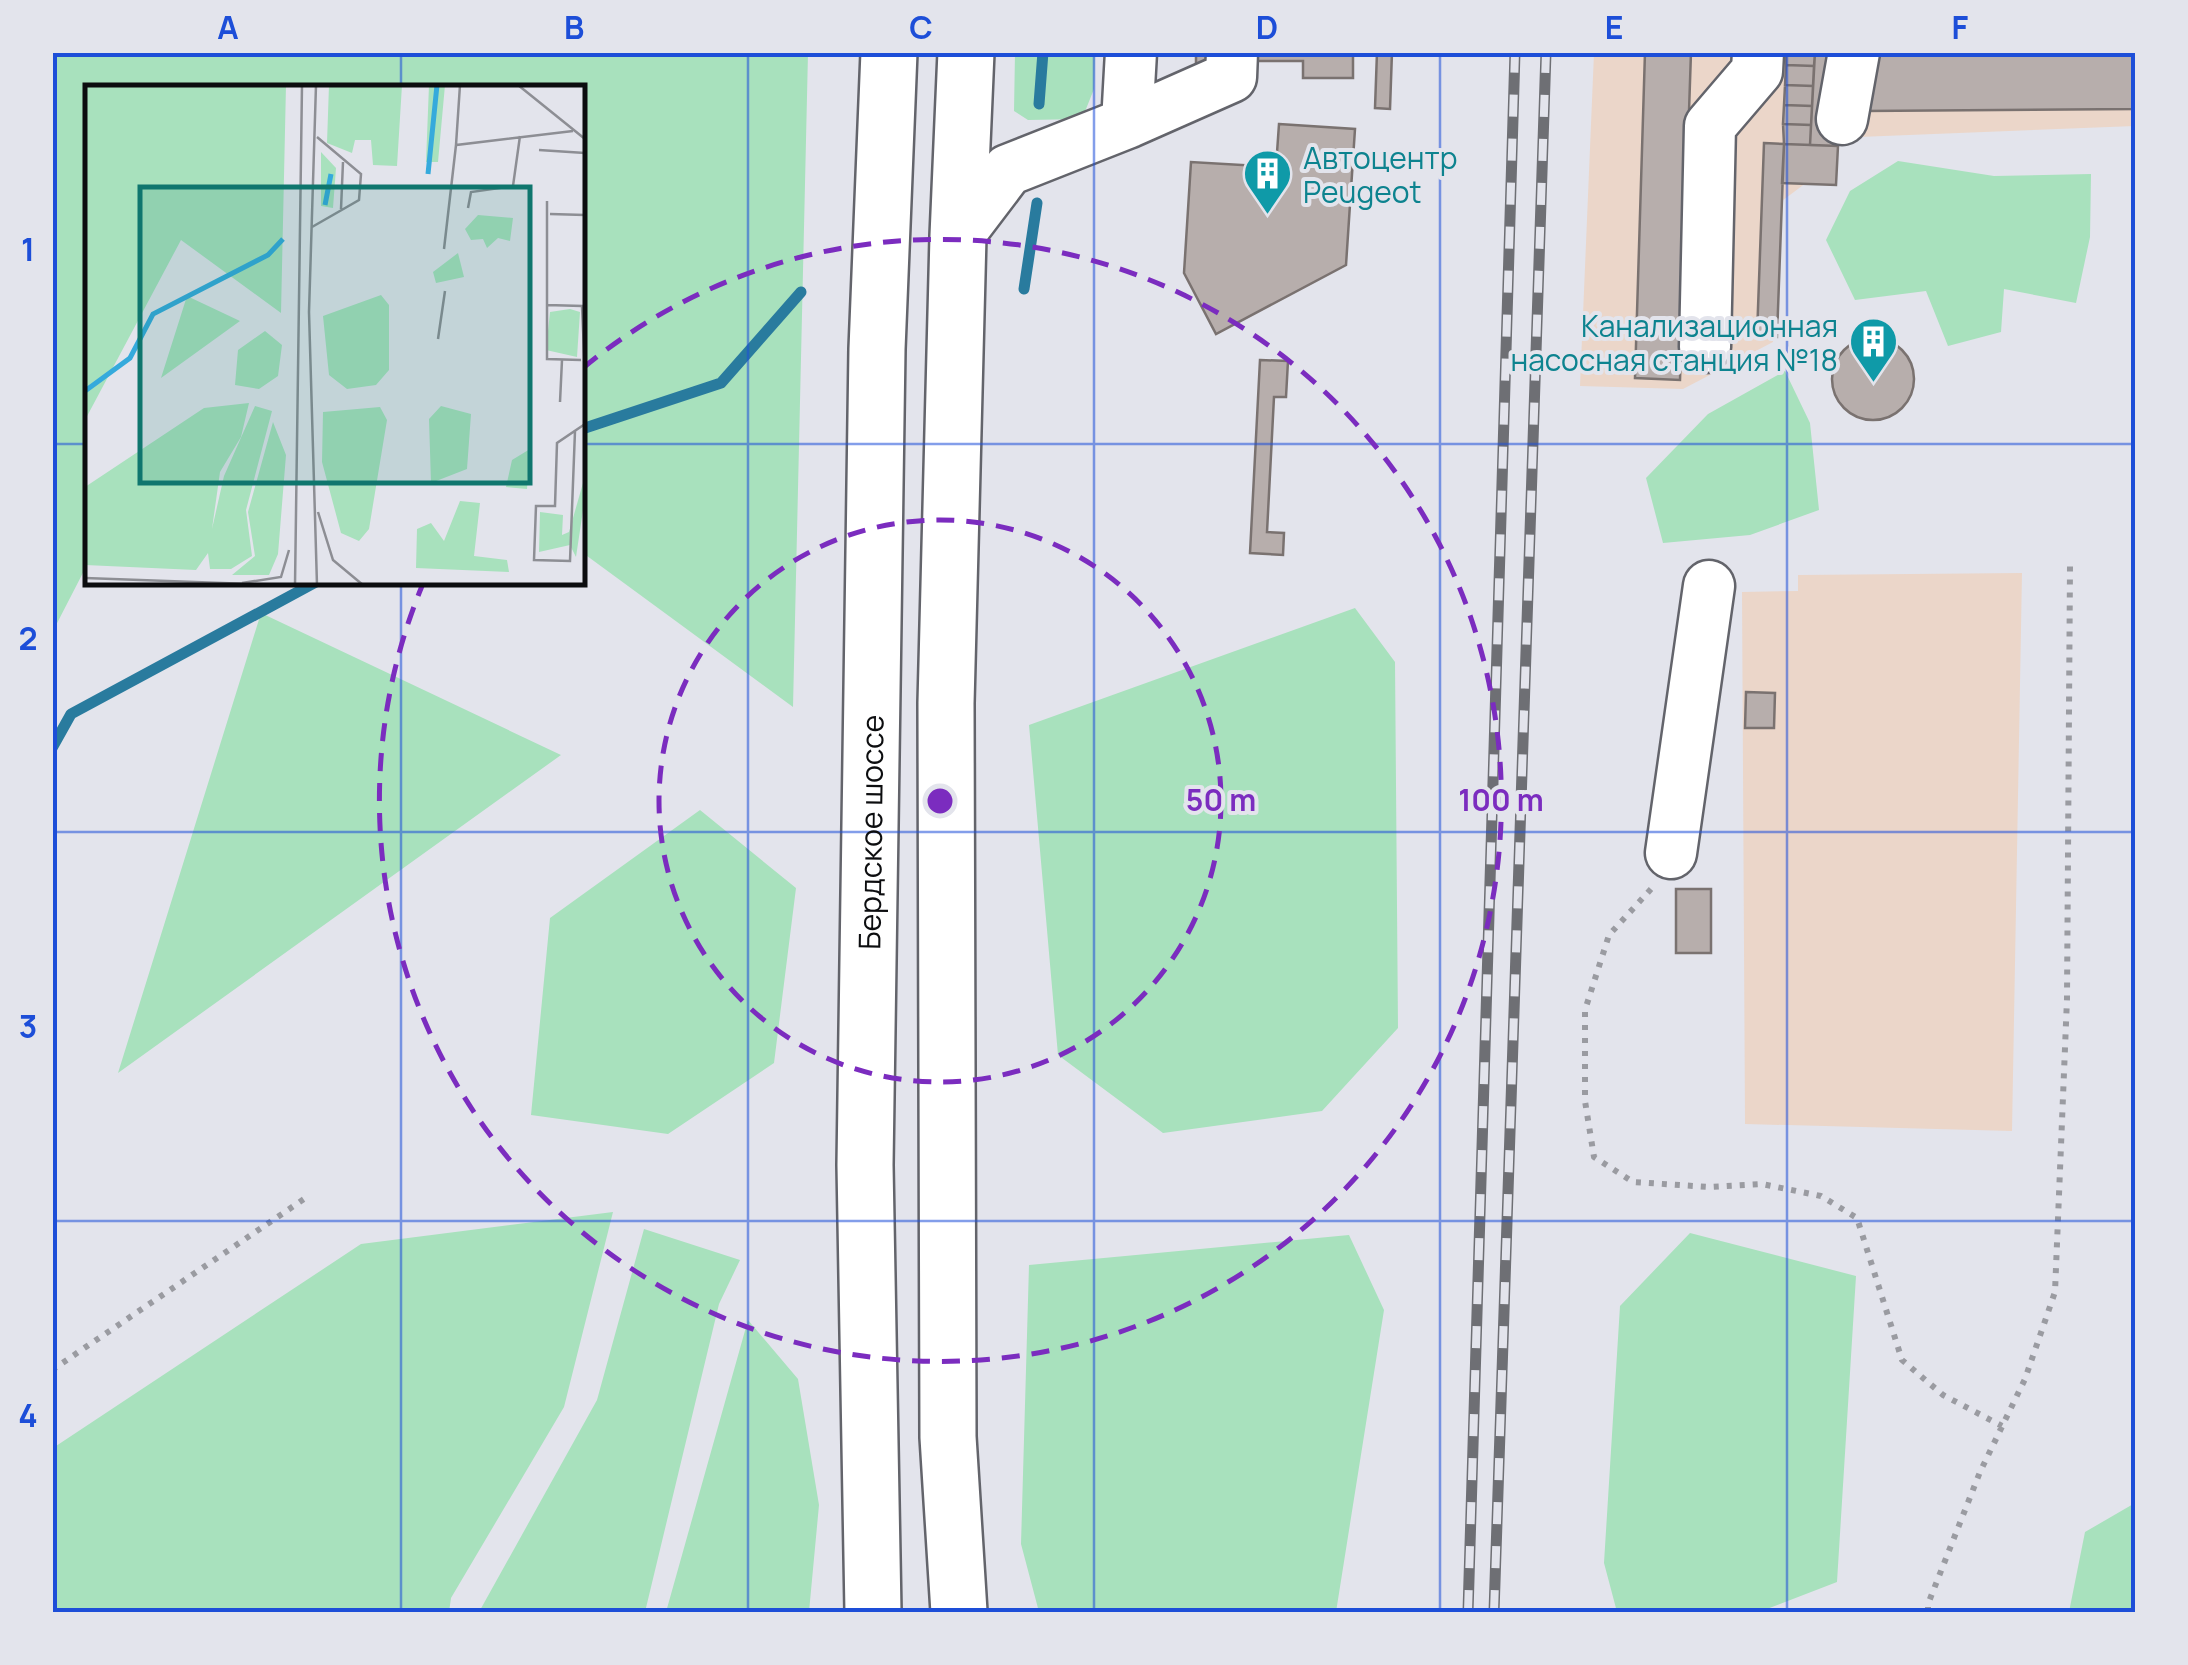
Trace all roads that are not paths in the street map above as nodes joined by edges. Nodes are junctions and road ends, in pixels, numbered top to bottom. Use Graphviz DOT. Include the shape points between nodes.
graph roads {
  1 [pos="889,52"];
  2 [pos="966,52"];
  3 [pos="1131,52"];
  4 [pos="1232,52"];
  5 [pos="1758,52"];
  6 [pos="1854,52"];
  7 [pos="1842,119"];
  8 [pos="1127,123"];
  9 [pos="958,236"];
  10 [pos="1705,347"];
  11 [pos="873,582"];
  12 [pos="949,583"];
  13 [pos="1709,586"];
  14 [pos="1671,853"];
  15 [pos="873,1612"];
  16 [pos="959,1612"];
  1 -- 11 [label="highway, Бердское шоссе"];
  2 -- 9 [label="highway"];
  3 -- 8 [label="lane"];
  4 -- 8 [label="lane" via="1232,77"];
  5 -- 10 [label="lane" via="1758,71 1710,126"];
  6 -- 7 [label="lane"];
  8 -- 9 [label="lane" via="1008,170"];
  9 -- 12 [label="highway"];
  11 -- 12 [label="highway"];
  11 -- 15 [label="highway, Бердское шоссе" via="865,1165"];
  12 -- 16 [label="highway" via="948,1437"];
  13 -- 14 [label="lane"];
}
